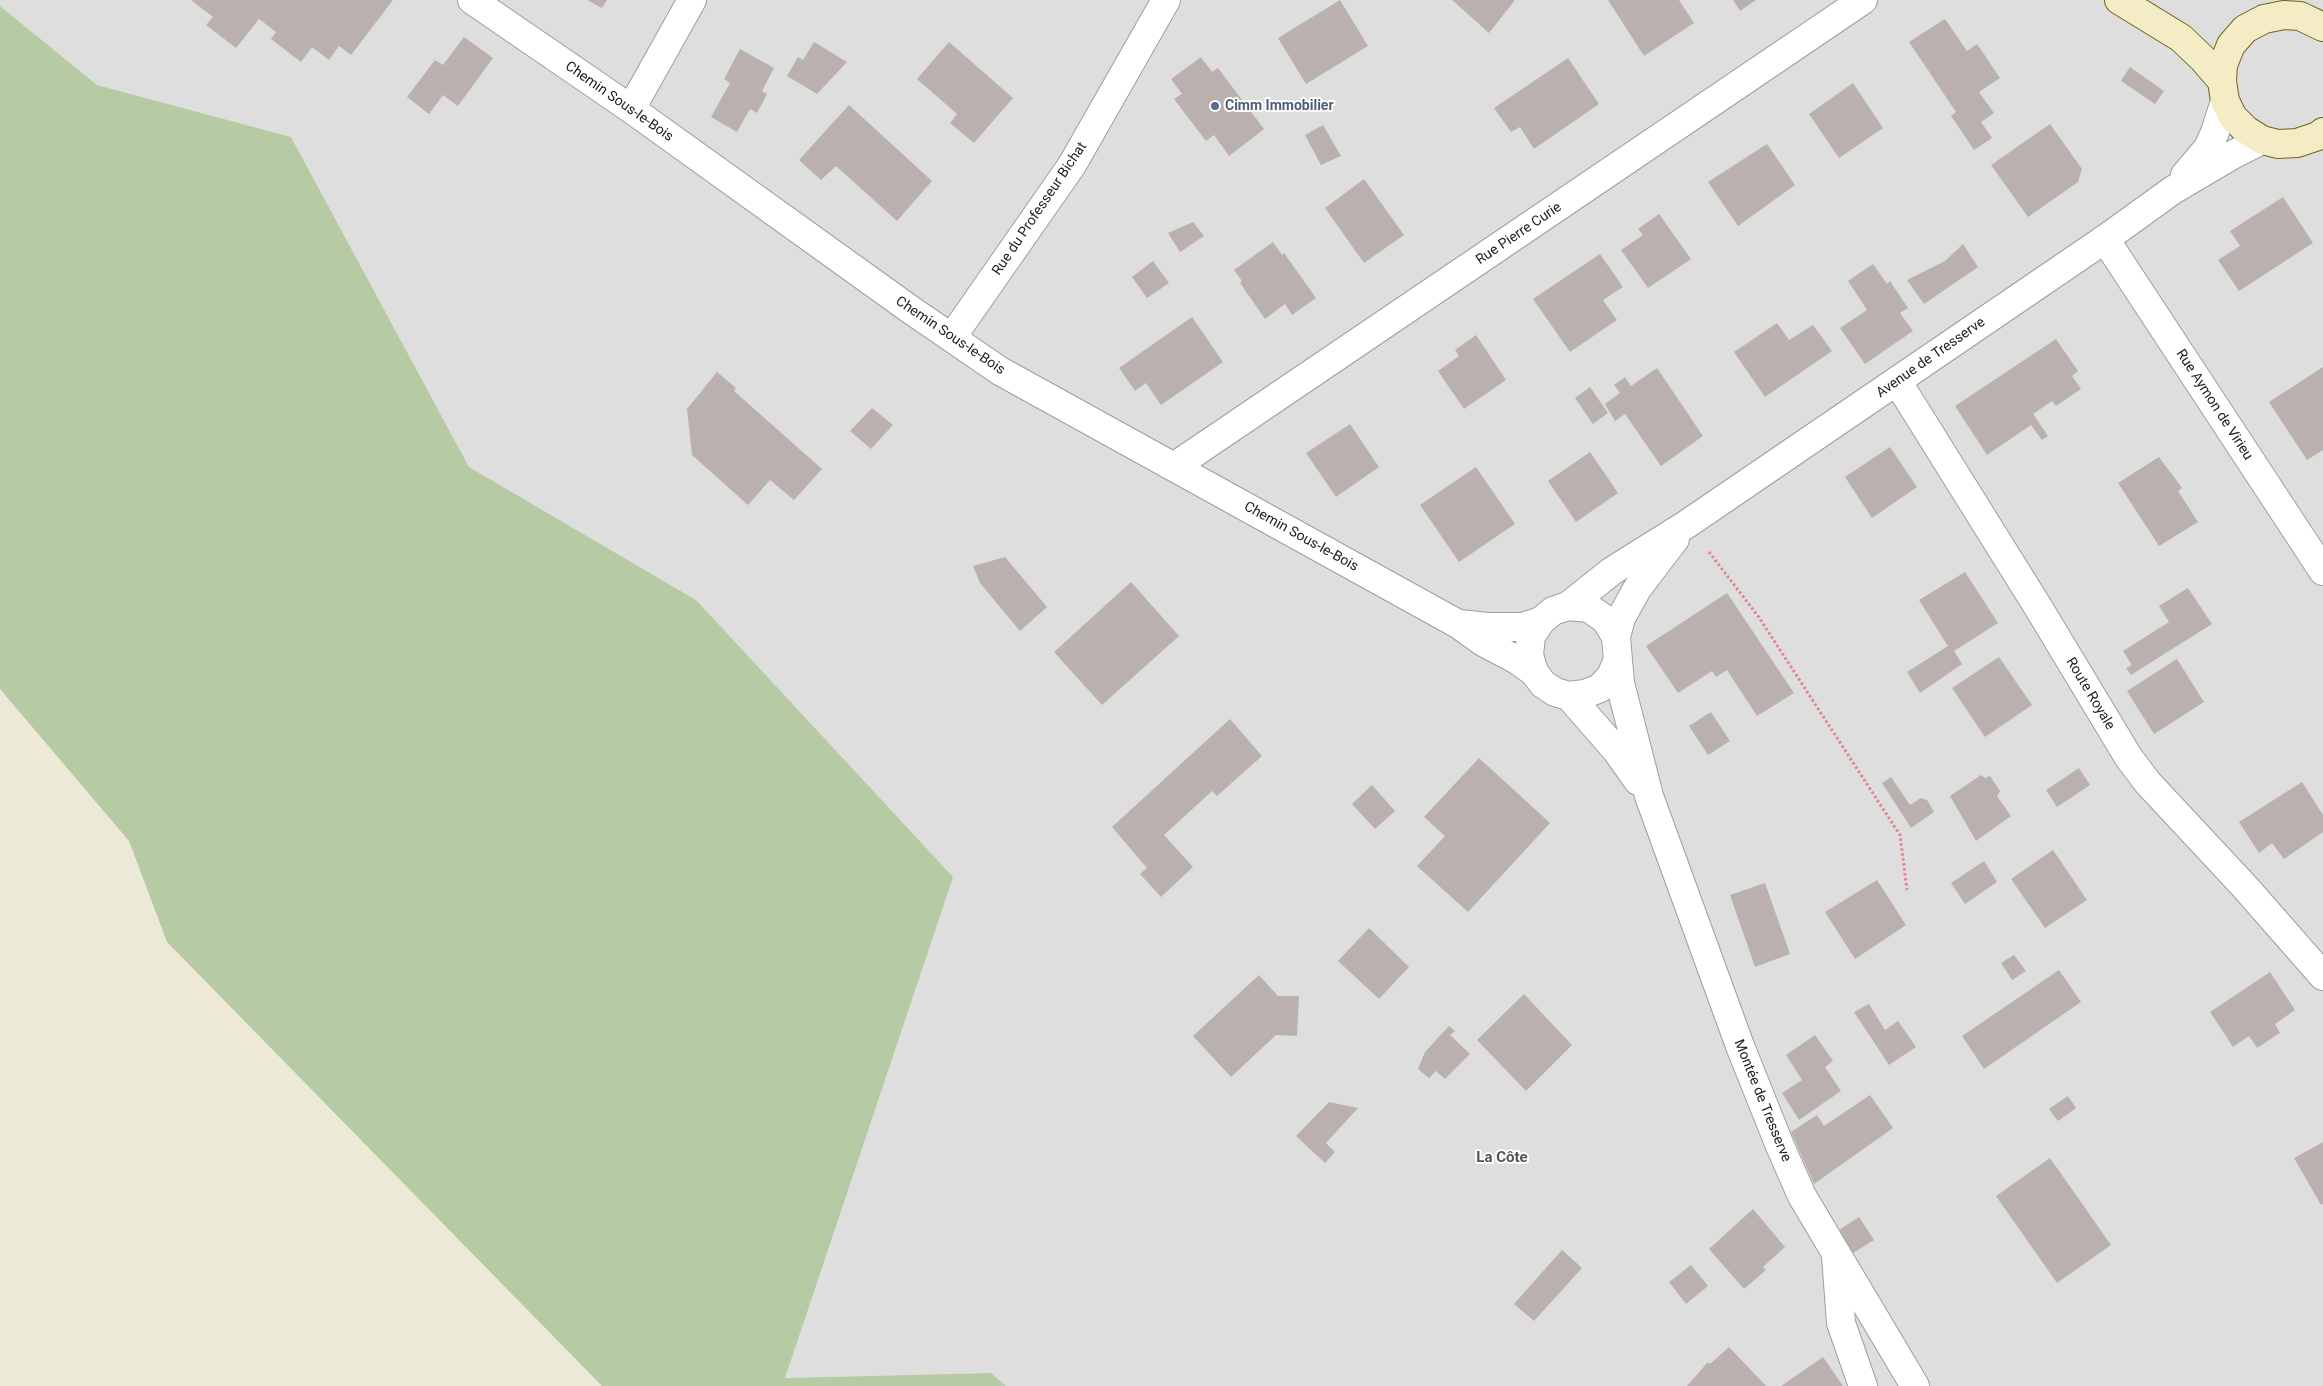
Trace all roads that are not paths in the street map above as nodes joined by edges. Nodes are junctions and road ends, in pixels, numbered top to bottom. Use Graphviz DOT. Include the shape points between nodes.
graph roads {
  1 [pos="472,0"];
  2 [pos="692,0"];
  3 [pos="1166,0"];
  4 [pos="1863,0"];
  5 [pos="2118,0"];
  6 [pos="2257,0"];
  7 [pos="2284,15"];
  8 [pos="2320,24"];
  9 [pos="2223,91"];
  10 [pos="631,110"];
  11 [pos="2323,132"];
  12 [pos="2262,140"];
  13 [pos="2297,143"];
  14 [pos="2323,157"];
  15 [pos="2173,190"];
  16 [pos="2106,239"];
  17 [pos="952,336"];
  18 [pos="1897,381"];
  19 [pos="1174,466"];
  20 [pos="1687,524"];
  21 [pos="2323,571"];
  22 [pos="1568,606"];
  23 [pos="1541,621"];
  24 [pos="1458,624"];
  25 [pos="1617,649"];
  26 [pos="1534,672"];
  27 [pos="1570,696"];
  28 [pos="1649,796"];
  29 [pos="2323,976"];
  30 [pos="1836,1256"];
  31 [pos="1862,1386"];
  32 [pos="1915,1386"];
  1 -- 10 [label="street, Chemin Sous-le-Bois"];
  2 -- 10 [label="street"];
  3 -- 17 [label="street, Rue du Professeur Bichat" via="1072,165"];
  4 -- 19 [label="street, Rue Pierre Curie"];
  5 -- 9 [label="main road" via="2180,38 2203,59"];
  6 -- 7 [label="main road"];
  7 -- 8 [label="main road" via="2300,16"];
  7 -- 9 [label="main road" via="2264,19 2245,29 2231,45 2223,65"];
  9 -- 12 [label="main road" via="2233,117"];
  9 -- 15 [label="street, Avenue de Tresserve" via="2215,132 2208,148"];
  10 -- 17 [label="street, Chemin Sous-le-Bois"];
  11 -- 13 [label="main road"];
  12 -- 13 [label="main road" via="2278,144"];
  12 -- 15 [label="street, Avenue de Tresserve"];
  13 -- 14 [label="main road"];
  15 -- 16 [label="street, Avenue de Tresserve"];
  16 -- 18 [label="street, Avenue de Tresserve"];
  16 -- 21 [label="street, Rue Aymon de Virieu"];
  17 -- 19 [label="street, Chemin Sous-le-Bois" via="1000,371"];
  18 -- 20 [label="street, Avenue de Tresserve"];
  18 -- 29 [label="street, Route Royale" via="2128,758"];
  19 -- 24 [label="street, Chemin Sous-le-Bois"];
  20 -- 22 [label="street, Avenue de Tresserve" via="1612,571"];
  20 -- 25 [label="street, Avenue de Tresserve" via="1637,589 1621,618"];
  22 -- 23 [label="street, Avenue de Tresserve" via="1553,611"];
  22 -- 25 [label="street, Avenue de Tresserve" via="1588,608 1606,620"];
  23 -- 24 [label="street, Chemin Sous-le-Bois" via="1522,627"];
  23 -- 26 [label="street" via="1531,636 1529,655"];
  24 -- 26 [label="street, Chemin Sous-le-Bois"];
  25 -- 27 [label="street, Avenue de Tresserve" via="1611,676 1600,688"];
  25 -- 28 [label="street, Avenue de Tresserve" via="1634,742"];
  26 -- 27 [label="street" via="1543,684"];
  27 -- 28 [label="street" via="1616,750"];
  28 -- 30 [label="street, Montée de Tresserve" via="1780,1146 1802,1196"];
  30 -- 31 [label="street" via="1841,1323"];
  30 -- 32 [label="street, Montée de Tresserve"];
}
